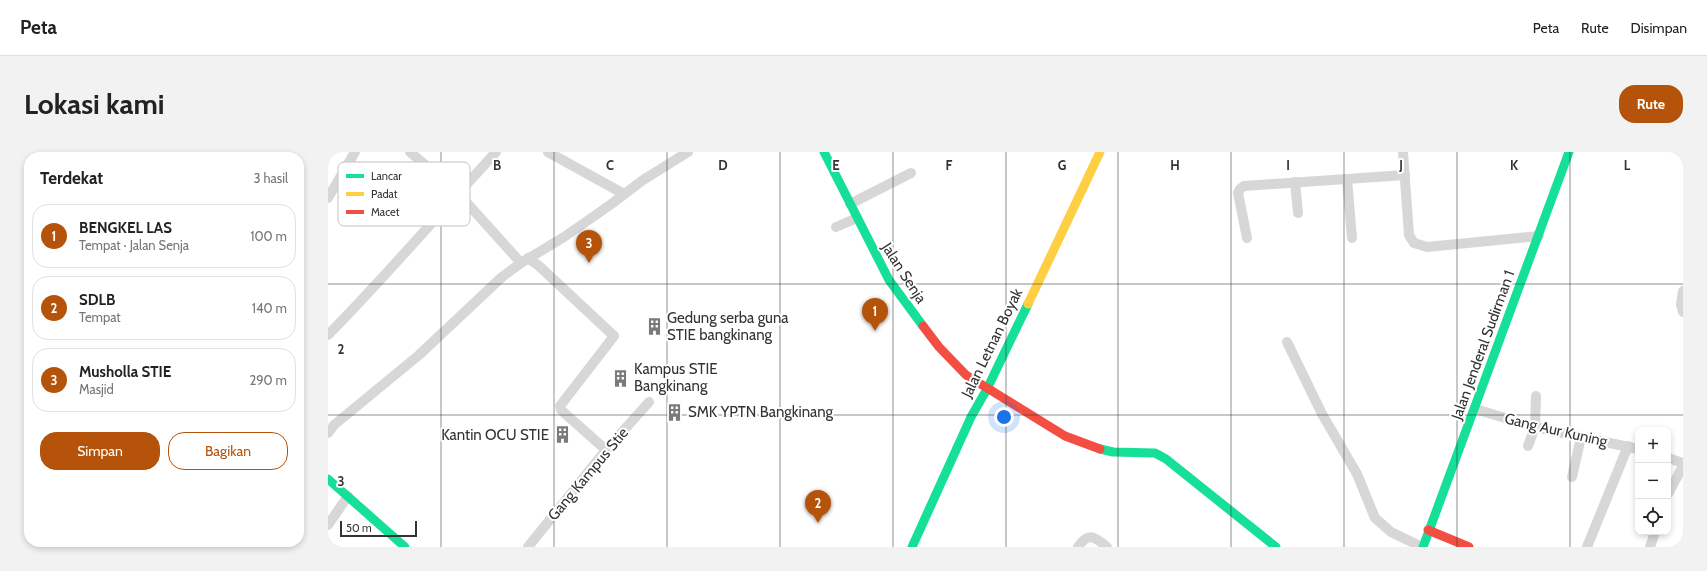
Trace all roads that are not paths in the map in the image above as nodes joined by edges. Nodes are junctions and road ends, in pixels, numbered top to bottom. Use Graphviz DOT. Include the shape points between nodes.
graph roads {
  1 [pos="355,152"];
  2 [pos="410,152"];
  3 [pos="496,152"];
  4 [pos="548,152"];
  5 [pos="688,152"];
  6 [pos="824,152"];
  7 [pos="1100,152"];
  8 [pos="1403,152"];
  9 [pos="1569,152"];
  10 [pos="349,162"];
  11 [pos="422,162"];
  12 [pos="910,172"];
  13 [pos="1405,175"];
  14 [pos="1347,179"];
  15 [pos="470,180"];
  16 [pos="338,181"];
  17 [pos="1295,182"];
  18 [pos="624,194"];
  19 [pos="328,198"];
  20 [pos="850,204"];
  21 [pos="470,205"];
  22 [pos="1298,213"];
  23 [pos="857,218"];
  24 [pos="429,226"];
  25 [pos="836,227"];
  26 [pos="1539,236"];
  27 [pos="1247,238"];
  28 [pos="1352,238"];
  29 [pos="525,260"];
  30 [pos="1683,291"];
  31 [pos="1683,312"];
  32 [pos="328,335"];
  33 [pos="1287,342"];
  34 [pos="987,390"];
  35 [pos="1536,396"];
  36 [pos="649,402"];
  37 [pos="1475,409"];
  38 [pos="1535,427"];
  39 [pos="328,433"];
  40 [pos="1581,437"];
  41 [pos="1528,446"];
  42 [pos="1633,447"];
  43 [pos="606,450"];
  44 [pos="1671,459"];
  45 [pos="1683,463"];
  46 [pos="1683,466"];
  47 [pos="1572,477"];
  48 [pos="328,479"];
  49 [pos="1671,488"];
  50 [pos="348,496"];
  51 [pos="328,525"];
  52 [pos="1428,530"];
  53 [pos="1654,535"];
  54 [pos="405,547"];
  55 [pos="528,547"];
  56 [pos="912,547"];
  57 [pos="1078,547"];
  58 [pos="1107,547"];
  59 [pos="1276,547"];
  60 [pos="1422,547"];
  61 [pos="1469,547"];
  62 [pos="1587,547"];
  63 [pos="1650,547"];
  1 -- 10 [label="street"];
  2 -- 11 [label="street"];
  3 -- 15 [label="street"];
  4 -- 18 [label="street"];
  5 -- 18 [label="street"];
  6 -- 20 [label="street, Jalan Senja"];
  7 -- 34 [label="street, Jalan Letnan Boyak"];
  8 -- 13 [label="street"];
  9 -- 26 [label="street, Jalan Jenderal Sudirman 1"];
  12 -- 20 [label="street"];
  13 -- 14 [label="street"];
  13 -- 26 [label="street" via="1409,235 1414,243 1420,246"];
  14 -- 17 [label="street"];
  14 -- 28 [label="street"];
  16 -- 19 [label="street"];
  17 -- 22 [label="street"];
  17 -- 27 [label="street" via="1244,186 1240,189 1238,193"];
  18 -- 29 [label="street" via="564,237"];
  20 -- 23 [label="street, Jalan Senja"];
  21 -- 29 [label="street"];
  23 -- 25 [label="street"];
  23 -- 34 [label="street, Jalan Senja" via="901,298 952,362"];
  24 -- 32 [label="street"];
  26 -- 37 [label="street, Jalan Jenderal Sudirman 1"];
  29 -- 39 [label="street" via="502,277 420,355 334,425"];
  29 -- 43 [label="street" via="539,266 614,336 560,406 561,410"];
  30 -- 31 [label="street"];
  33 -- 60 [label="street" via="1322,414 1357,474 1376,518 1391,532"];
  34 -- 56 [label="street, Jalan Letnan Boyak" via="971,417"];
  34 -- 59 [label="street, Jalan Senja" via="1065,436 1101,450 1124,453 1155,452"];
  35 -- 38 [label="street"];
  36 -- 43 [label="street, Gang Kampus Stie"];
  37 -- 38 [label="street, Gang Aur Kuning"];
  37 -- 52 [label="street, Jalan Jenderal Sudirman 1"];
  38 -- 40 [label="street, Gang Aur Kuning"];
  38 -- 41 [label="street"];
  40 -- 42 [label="street, Gang Aur Kuning"];
  40 -- 47 [label="street"];
  42 -- 62 [label="street"];
  43 -- 55 [label="street, Gang Kampus Stie"];
  44 -- 45 [label="street"];
  46 -- 49 [label="street"];
  48 -- 50 [label="street"];
  50 -- 51 [label="street"];
  50 -- 54 [label="street"];
  52 -- 60 [label="street, Jalan Jenderal Sudirman 1"];
  52 -- 61 [label="street"];
  53 -- 63 [label="street"];
  57 -- 58 [label="street" via="1087,537 1092,537"];
}
